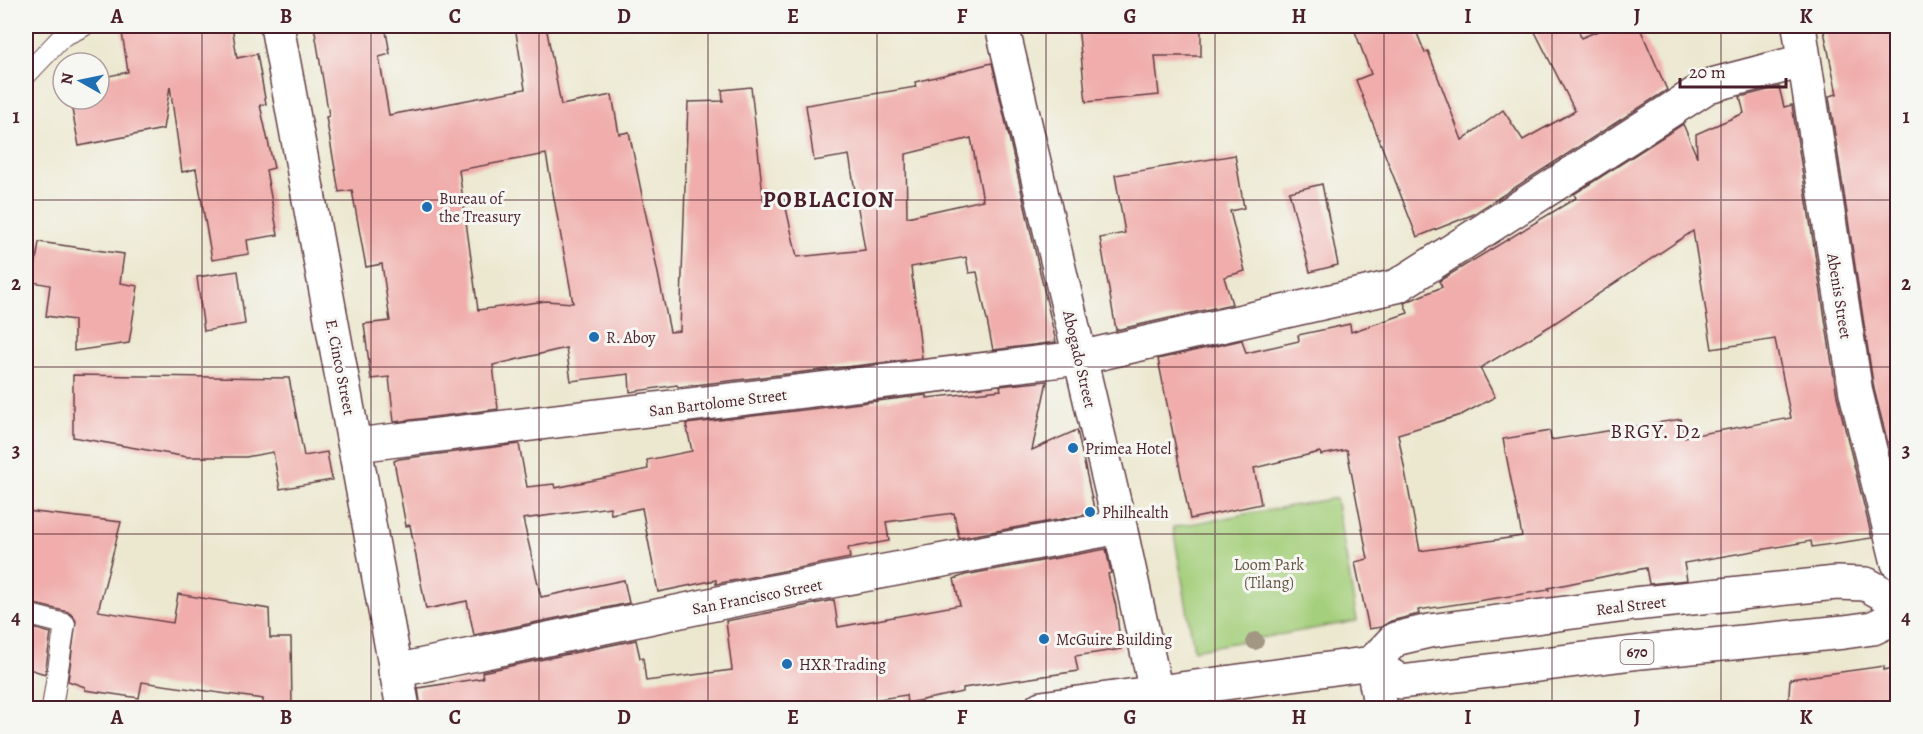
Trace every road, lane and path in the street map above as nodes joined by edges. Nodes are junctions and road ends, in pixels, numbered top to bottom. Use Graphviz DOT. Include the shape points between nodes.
graph roads {
  1 [pos="84,26"];
  2 [pos="277,26"];
  3 [pos="1002,26"];
  4 [pos="1799,26"];
  5 [pos="1803,61"];
  6 [pos="26,75"];
  7 [pos="1079,358"];
  8 [pos="356,445"];
  9 [pos="1120,527"];
  10 [pos="1898,563"];
  11 [pos="1898,602"];
  12 [pos="1634,604"];
  13 [pos="26,614"];
  14 [pos="1898,616"];
  15 [pos="1641,652"];
  16 [pos="1372,663"];
  17 [pos="396,671"];
  18 [pos="1156,692"];
  19 [pos="52,708"];
  20 [pos="403,708"];
  21 [pos="1041,708"];
  22 [pos="1381,708"];
  1 -- 6 [label="lane" via="63,36"];
  2 -- 8 [label="street, E. Cinco Street"];
  3 -- 7 [label="street, Abogado Street"];
  4 -- 5 [label="street, Abenis Street"];
  5 -- 7 [label="street, San Bartolome Street" via="1708,86 1397,286"];
  5 -- 10 [label="street, Abenis Street" via="1856,393"];
  7 -- 8 [label="street, San Bartolome Street"];
  7 -- 9 [label="street, Abogado Street"];
  8 -- 17 [label="street, E. Cinco Street"];
  9 -- 17 [label="street, San Francisco Street" via="762,594"];
  9 -- 18 [label="street, Abogado Street"];
  11 -- 12 [label="street, Real Street" via="1866,584 1836,583"];
  12 -- 15 [label="street"];
  12 -- 16 [label="street, Real Street" via="1430,631 1395,639"];
  13 -- 19 [label="lane" via="65,624"];
  14 -- 15 [label="street, 670" via="1873,628"];
  15 -- 16 [label="street, 670" via="1401,682"];
  16 -- 18 [label="street"];
  16 -- 22 [label="street"];
  17 -- 20 [label="street, E. Cinco Street"];
  18 -- 21 [label="street"];
}
